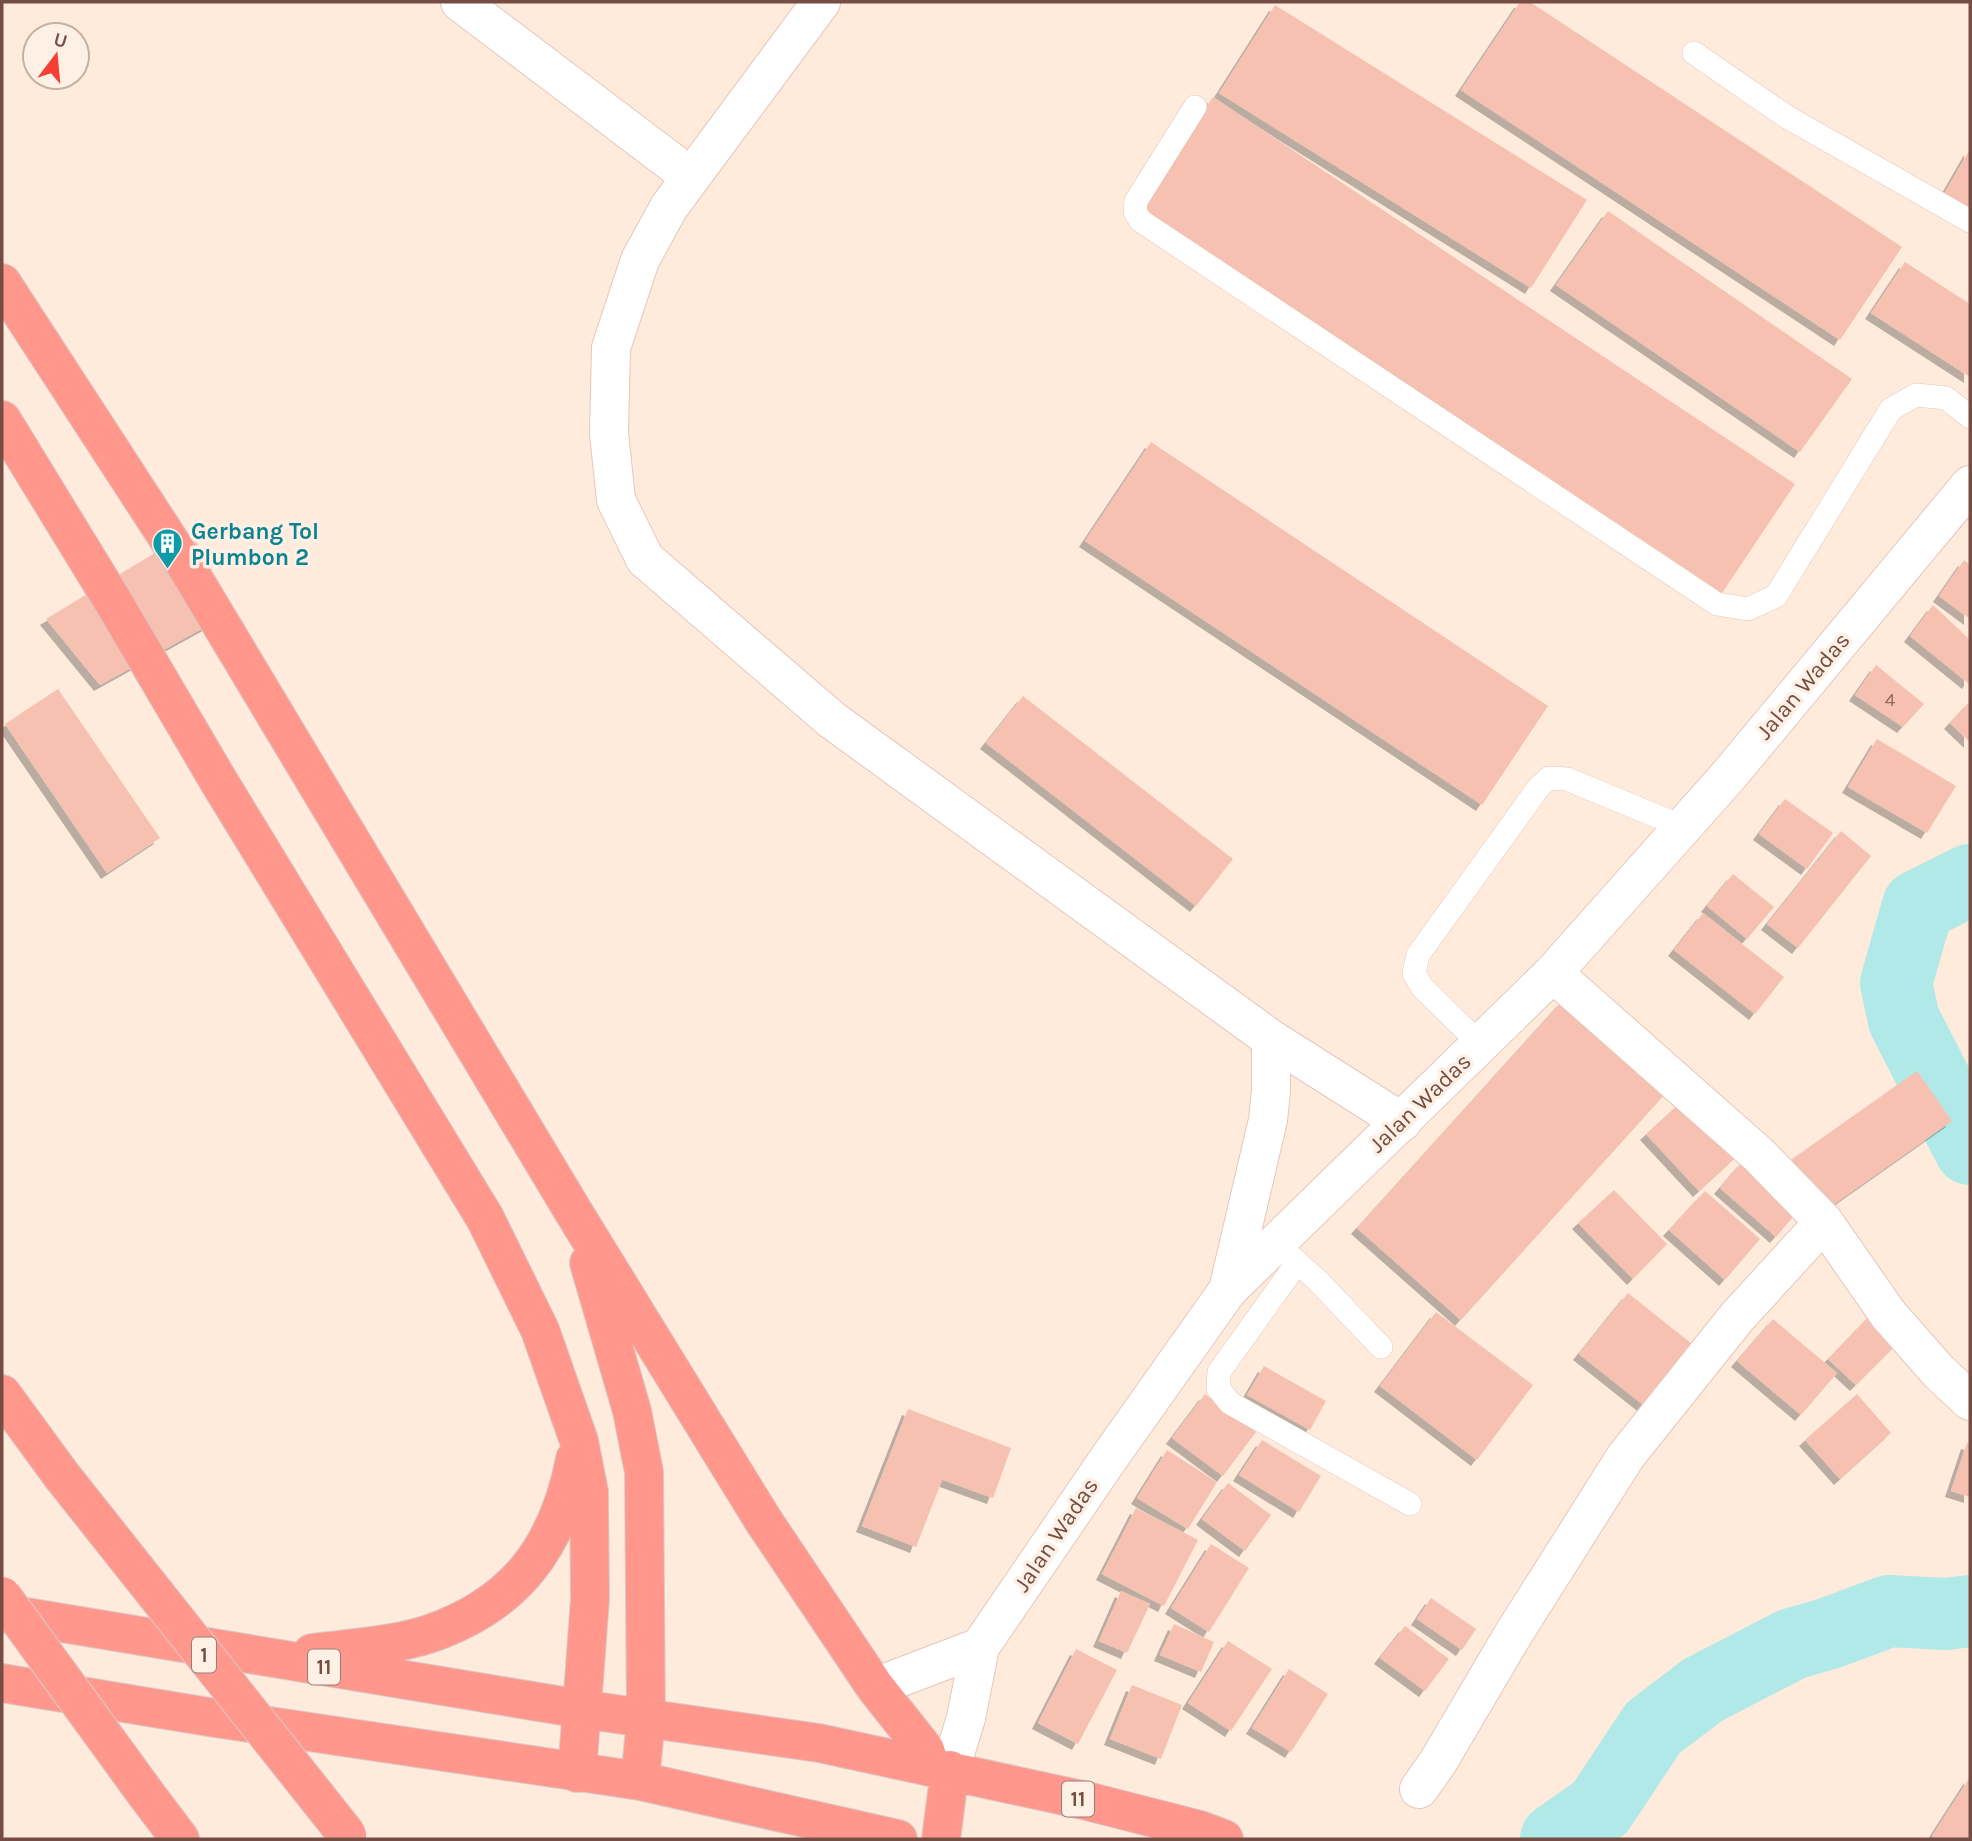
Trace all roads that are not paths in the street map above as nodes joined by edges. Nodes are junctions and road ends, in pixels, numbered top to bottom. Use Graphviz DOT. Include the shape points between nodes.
graph roads {
  1 [pos="460,2"];
  2 [pos="821,2"];
  3 [pos="1693,53"];
  4 [pos="1195,107"];
  5 [pos="691,177"];
  6 [pos="1970,221"];
  7 [pos="2,283"];
  8 [pos="1970,417"];
  9 [pos="2,420"];
  10 [pos="1970,485"];
  11 [pos="1683,827"];
  12 [pos="1553,973"];
  13 [pos="1271,1039"];
  14 [pos="1480,1044"];
  15 [pos="1402,1122"];
  16 [pos="573,1211"];
  17 [pos="1824,1222"];
  18 [pos="1286,1253"];
  19 [pos="1228,1290"];
  20 [pos="1381,1347"];
  21 [pos="2,1394"];
  22 [pos="1970,1401"];
  23 [pos="579,1441"];
  24 [pos="1410,1504"];
  25 [pos="2,1596"];
  26 [pos="2,1612"];
  27 [pos="980,1647"];
  28 [pos="269,1658"];
  29 [pos="2,1683"];
  30 [pos="875,1686"];
  31 [pos="582,1709"];
  32 [pos="646,1719"];
  33 [pos="940,1768"];
  34 [pos="577,1773"];
  35 [pos="640,1781"];
  36 [pos="1419,1788"];
  37 [pos="348,1837"];
  38 [pos="180,1839"];
  39 [pos="898,1839"];
  40 [pos="941,1839"];
  41 [pos="1224,1839"];
  1 -- 5 [label="street"];
  2 -- 5 [label="street"];
  3 -- 6 [label="lane" via="1787,117"];
  4 -- 8 [label="lane" via="1136,201 1141,221 1717,604 1748,609 1776,596 1891,409 1916,395 1946,398"];
  5 -- 13 [label="street" via="640,260 611,348 609,433 616,500 645,559 832,720"];
  7 -- 16 [label="highway" via="186,566"];
  9 -- 23 [label="highway" via="485,1218 540,1331"];
  10 -- 11 [label="street, Jalan Wadas"];
  11 -- 12 [label="street, Jalan Wadas"];
  11 -- 14 [label="lane" via="1567,779 1549,778 1539,786 1418,955 1414,973 1422,987"];
  12 -- 14 [label="street, Jalan Wadas"];
  12 -- 17 [label="street" via="1759,1155"];
  13 -- 15 [label="street"];
  13 -- 19 [label="street" via="1268,1120"];
  14 -- 15 [label="street, Jalan Wadas"];
  15 -- 18 [label="street, Jalan Wadas"];
  16 -- 30 [label="highway" via="762,1520"];
  16 -- 32 [label="highway" via="619,1363 644,1472"];
  17 -- 22 [label="street" via="1888,1314"];
  17 -- 36 [label="street" via="1737,1317 1626,1456"];
  18 -- 19 [label="street, Jalan Wadas"];
  18 -- 20 [label="lane"];
  18 -- 24 [label="lane" via="1219,1372 1218,1388 1230,1404"];
  19 -- 27 [label="street, Jalan Wadas"];
  21 -- 37 [label="highway, 1, bridge"];
  23 -- 28 [label="highway" via="552,1534 524,1575 501,1597 429,1634"];
  23 -- 31 [label="highway" via="589,1492 590,1599"];
  25 -- 38 [label="highway, bridge"];
  26 -- 28 [label="highway, 11"];
  27 -- 30 [label="street"];
  27 -- 33 [label="street, Jalan Wadas" via="966,1718"];
  28 -- 31 [label="highway, 11"];
  29 -- 34 [label="highway"];
  30 -- 33 [label="highway"];
  31 -- 32 [label="highway, 11"];
  31 -- 34 [label="highway"];
  32 -- 33 [label="highway, 11" via="819,1742"];
  32 -- 35 [label="highway"];
  33 -- 40 [label="highway"];
  33 -- 41 [label="highway, 11" via="1100,1804"];
  34 -- 35 [label="highway"];
  35 -- 39 [label="highway"];
}
